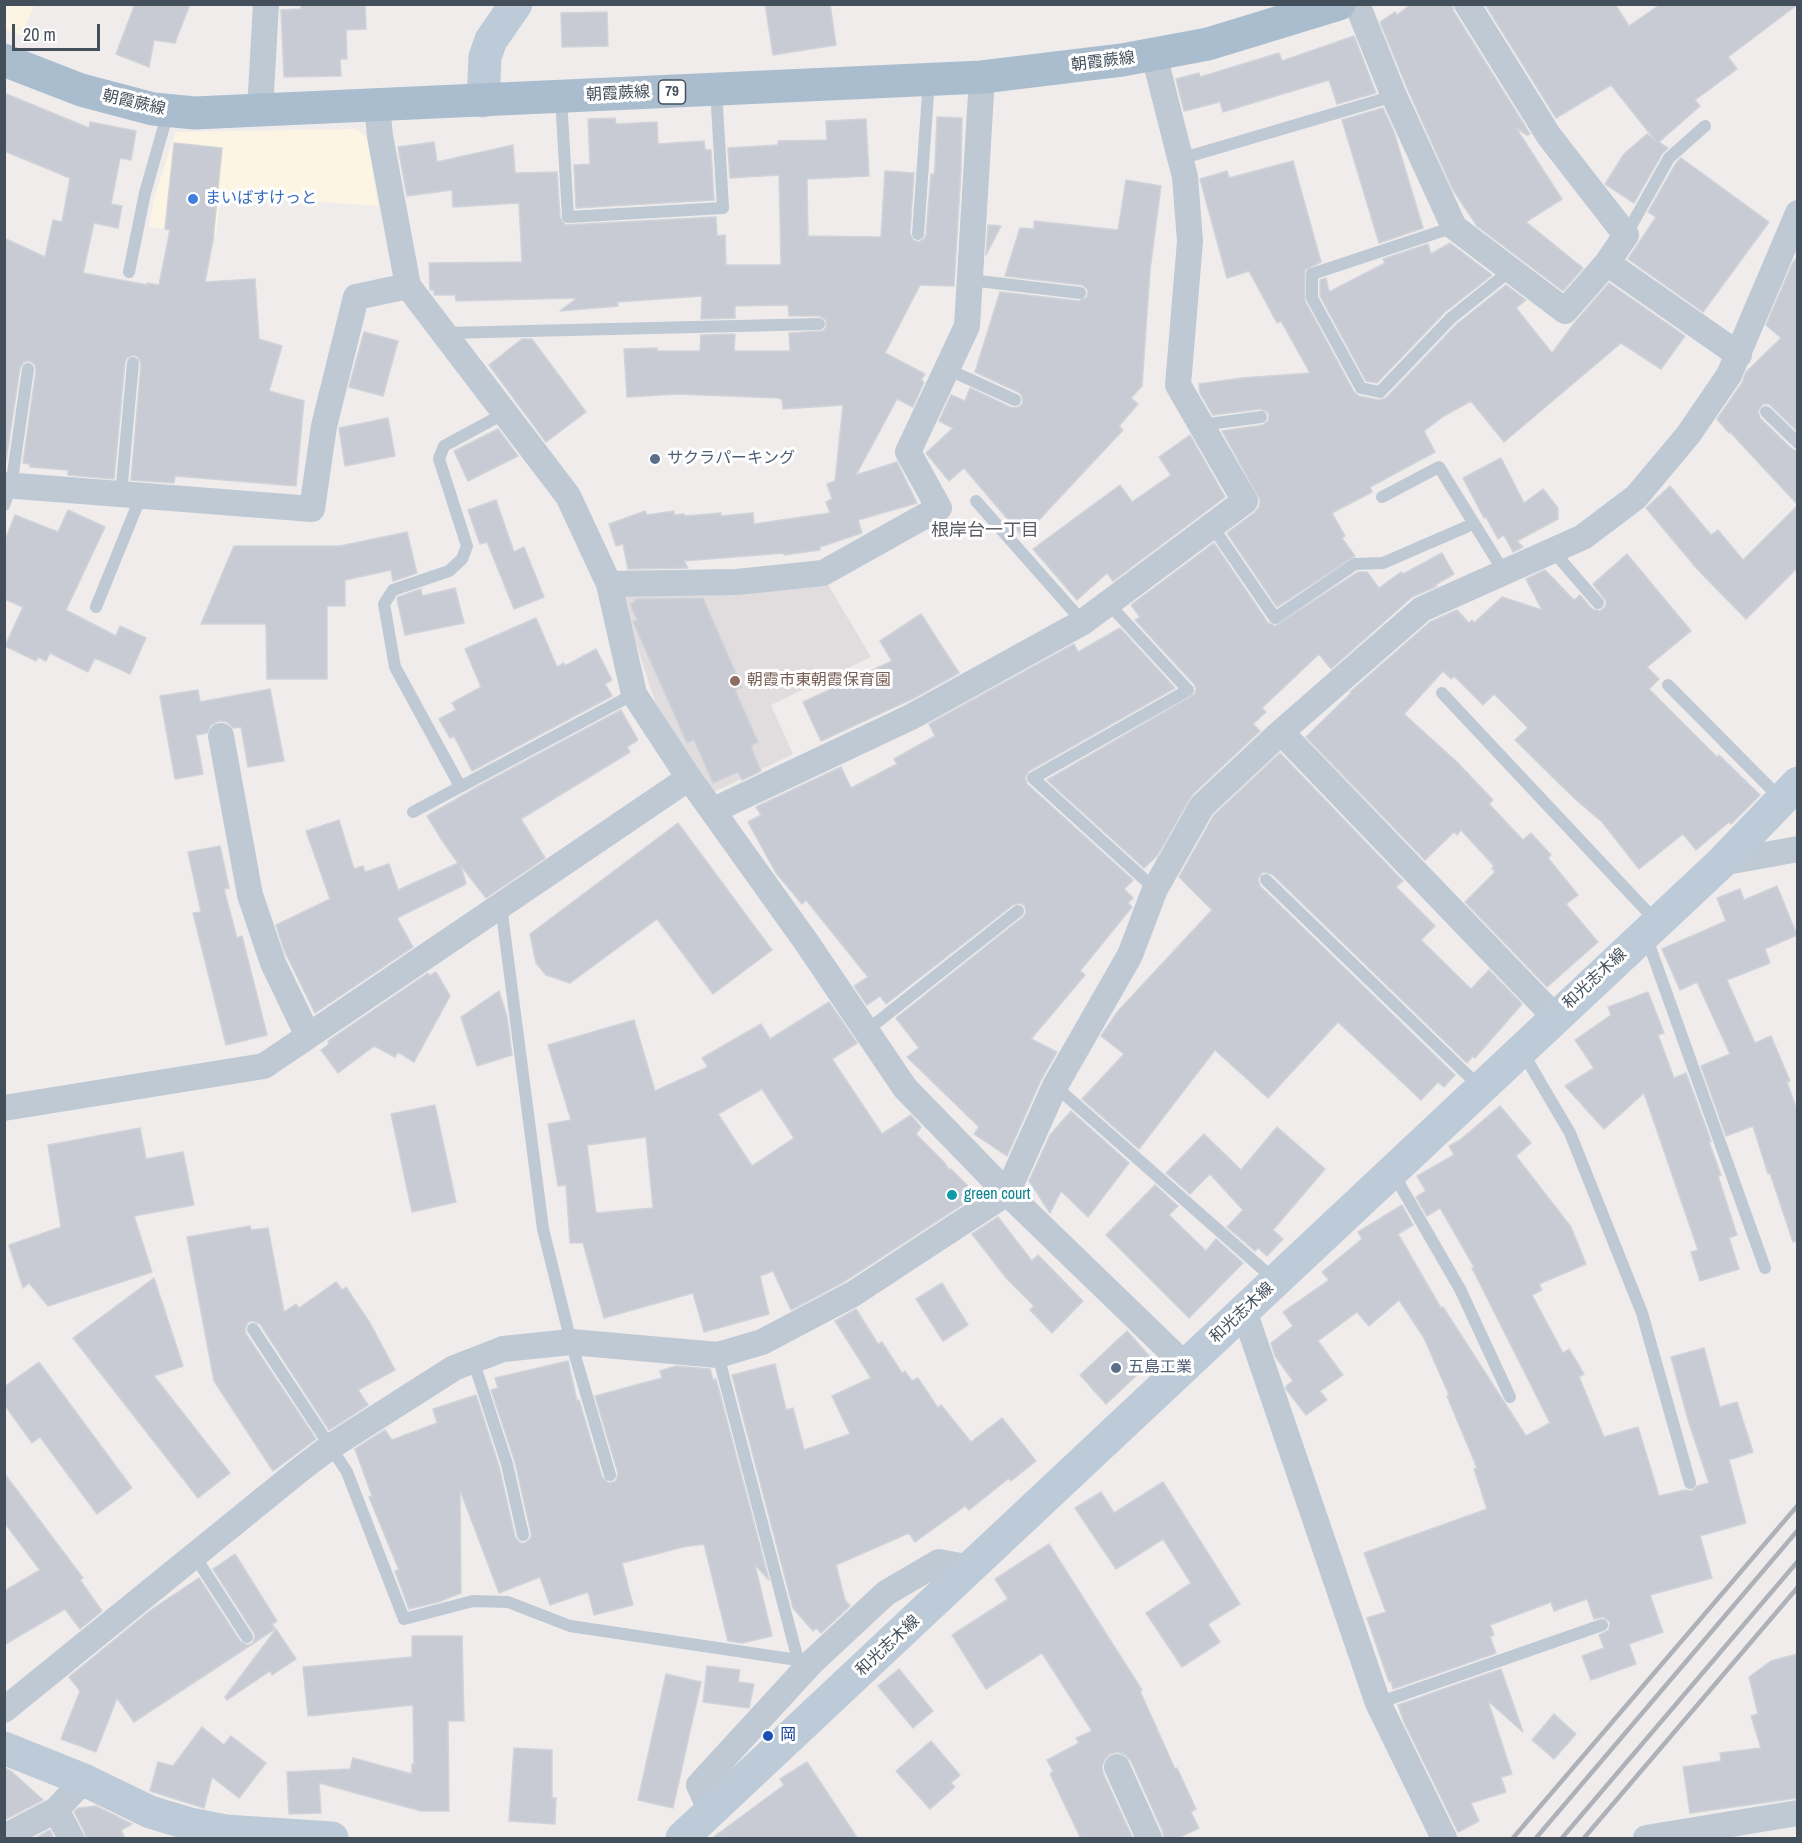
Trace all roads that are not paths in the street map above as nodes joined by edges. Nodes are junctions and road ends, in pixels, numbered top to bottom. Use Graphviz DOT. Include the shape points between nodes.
graph roads {
  1 [pos="266,4"];
  2 [pos="516,4"];
  3 [pos="1357,4"];
  4 [pos="1467,4"];
  5 [pos="1329,6"];
  6 [pos="1154,55"];
  7 [pos="4,60"];
  8 [pos="982,77"];
  9 [pos="929,79"];
  10 [pos="716,89"];
  11 [pos="1394,96"];
  12 [pos="561,97"];
  13 [pos="483,101"];
  14 [pos="377,105"];
  15 [pos="260,110"];
  16 [pos="168,111"];
  17 [pos="1705,126"];
  18 [pos="1180,159"];
  19 [pos="1797,213"];
  20 [pos="1454,227"];
  21 [pos="918,234"];
  22 [pos="1626,235"];
  23 [pos="1607,264"];
  24 [pos="1511,270"];
  25 [pos="129,272"];
  26 [pos="970,280"];
  27 [pos="408,286"];
  28 [pos="1080,293"];
  29 [pos="819,324"];
  30 [pos="442,333"];
  31 [pos="1739,356"];
  32 [pos="133,363"];
  33 [pos="28,369"];
  34 [pos="947,369"];
  35 [pos="1015,400"];
  36 [pos="1766,412"];
  37 [pos="505,413"];
  38 [pos="1261,417"];
  39 [pos="1201,425"];
  40 [pos="1797,443"];
  41 [pos="7,492"];
  42 [pos="131,495"];
  43 [pos="1382,497"];
  44 [pos="976,501"];
  45 [pos="1473,524"];
  46 [pos="1212,526"];
  47 [pos="1553,551"];
  48 [pos="1504,572"];
  49 [pos="609,584"];
  50 [pos="1108,603"];
  51 [pos="1598,603"];
  52 [pos="96,607"];
  53 [pos="1083,622"];
  54 [pos="1668,684"];
  55 [pos="1442,693"];
  56 [pos="634,694"];
  57 [pos="1281,732"];
  58 [pos="221,736"];
  59 [pos="689,778"];
  60 [pos="460,786"];
  61 [pos="1790,792"];
  62 [pos="714,810"];
  63 [pos="413,812"];
  64 [pos="1797,849"];
  65 [pos="1720,863"];
  66 [pos="1266,880"];
  67 [pos="1155,889"];
  68 [pos="501,906"];
  69 [pos="1018,911"];
  70 [pos="1651,927"];
  71 [pos="1555,1017"];
  72 [pos="866,1031"];
  73 [pos="308,1036"];
  74 [pos="1521,1050"];
  75 [pos="1055,1086"];
  76 [pos="1481,1088"];
  77 [pos="4,1108"];
  78 [pos="1392,1172"];
  79 [pos="1007,1193"];
  80 [pos="1765,1269"];
  81 [pos="1276,1281"];
  82 [pos="1244,1311"];
  83 [pos="253,1329"];
  84 [pos="571,1342"];
  85 [pos="718,1355"];
  86 [pos="473,1360"];
  87 [pos="1186,1366"];
  88 [pos="1510,1397"];
  89 [pos="330,1447"];
  90 [pos="610,1475"];
  91 [pos="1690,1483"];
  92 [pos="523,1536"];
  93 [pos="194,1556"];
  94 [pos="972,1568"];
  95 [pos="1602,1625"];
  96 [pos="247,1637"];
  97 [pos="805,1661"];
  98 [pos="1378,1703"];
  99 [pos="4,1710"];
  100 [pos="4,1748"];
  101 [pos="1117,1767"];
  102 [pos="84,1780"];
  103 [pos="56,1810"];
  104 [pos="711,1812"];
  105 [pos="1797,1813"];
  106 [pos="4,1837"];
  107 [pos="71,1839"];
  108 [pos="332,1839"];
  109 [pos="682,1839"];
  110 [pos="1149,1839"];
  111 [pos="1444,1839"];
  112 [pos="1646,1839"];
  1 -- 15 [label="street"];
  2 -- 13 [label="main road" via="485,57"];
  3 -- 11 [label="street"];
  4 -- 22 [label="street" via="1549,136"];
  5 -- 6 [label="main road, 朝霞蕨線 / 79" via="1208,44"];
  6 -- 8 [label="main road, 朝霞蕨線 / 79"];
  6 -- 18 [label="street"];
  7 -- 16 [label="main road, 朝霞蕨線 / 79" via="81,90"];
  8 -- 9 [label="main road, 朝霞蕨線 / 79"];
  8 -- 26 [label="street"];
  9 -- 10 [label="main road, 朝霞蕨線 / 79"];
  9 -- 21 [label="lane"];
  10 -- 12 [label="main road, 朝霞蕨線 / 79"];
  10 -- 12 [label="lane" via="723,208 568,218"];
  11 -- 18 [label="lane"];
  11 -- 20 [label="street"];
  12 -- 13 [label="main road, 朝霞蕨線 / 79"];
  13 -- 14 [label="main road, 朝霞蕨線 / 79"];
  14 -- 15 [label="main road, 朝霞蕨線 / 79"];
  14 -- 27 [label="street"];
  15 -- 16 [label="main road, 朝霞蕨線 / 79"];
  16 -- 25 [label="lane" via="145,193"];
  17 -- 22 [label="lane" via="1669,158"];
  18 -- 39 [label="street" via="1191,241 1178,385"];
  19 -- 31 [label="street"];
  20 -- 24 [label="street"];
  20 -- 24 [label="lane" via="1311,274 1312,298 1362,388 1380,392 1451,318"];
  22 -- 23 [label="street"];
  23 -- 24 [label="street" via="1565,311"];
  23 -- 31 [label="street"];
  26 -- 28 [label="lane"];
  26 -- 34 [label="street" via="967,326"];
  27 -- 30 [label="street"];
  27 -- 42 [label="street" via="356,297 324,426 312,509"];
  29 -- 30 [label="lane"];
  30 -- 37 [label="street"];
  31 -- 47 [label="street" via="1688,435 1636,497 1583,537"];
  32 -- 42 [label="lane"];
  33 -- 41 [label="lane"];
  34 -- 35 [label="lane"];
  34 -- 49 [label="street" via="908,452 939,508 823,573 737,582"];
  36 -- 40 [label="lane"];
  37 -- 49 [label="street" via="568,496"];
  37 -- 60 [label="lane" via="444,446 438,459 467,546 462,559 449,571 393,590 384,603 395,667"];
  38 -- 39 [label="lane"];
  39 -- 46 [label="street" via="1245,501"];
  41 -- 42 [label="street"];
  42 -- 52 [label="lane"];
  43 -- 45 [label="lane" via="1439,467"];
  44 -- 53 [label="lane"];
  45 -- 46 [label="lane" via="1383,563 1355,564 1275,618"];
  45 -- 48 [label="lane"];
  46 -- 50 [label="street"];
  47 -- 48 [label="street"];
  47 -- 51 [label="lane"];
  48 -- 57 [label="street" via="1422,609"];
  49 -- 56 [label="street"];
  50 -- 53 [label="street"];
  50 -- 67 [label="lane" via="1188,690 1033,778"];
  53 -- 62 [label="street" via="912,717"];
  54 -- 61 [label="lane"];
  55 -- 70 [label="lane"];
  56 -- 59 [label="street"];
  56 -- 60 [label="lane"];
  57 -- 67 [label="street" via="1202,806"];
  57 -- 71 [label="street"];
  58 -- 73 [label="street" via="250,895 273,963"];
  59 -- 62 [label="street"];
  59 -- 68 [label="street"];
  60 -- 63 [label="lane"];
  61 -- 65 [label="main road, 和光志木線"];
  62 -- 72 [label="street"];
  64 -- 65 [label="street"];
  65 -- 70 [label="main road, 和光志木線"];
  66 -- 76 [label="lane"];
  67 -- 75 [label="street" via="1130,955"];
  68 -- 73 [label="street"];
  68 -- 84 [label="lane" via="543,1229"];
  69 -- 72 [label="lane"];
  70 -- 71 [label="main road, 和光志木線"];
  70 -- 80 [label="lane"];
  71 -- 74 [label="main road, 和光志木線"];
  72 -- 79 [label="street" via="905,1088"];
  73 -- 77 [label="street" via="264,1066"];
  74 -- 76 [label="main road, 和光志木線"];
  74 -- 91 [label="lane" via="1570,1133 1642,1314"];
  75 -- 79 [label="street"];
  75 -- 81 [label="lane"];
  76 -- 78 [label="main road, 和光志木線"];
  78 -- 81 [label="main road, 和光志木線"];
  78 -- 88 [label="lane" via="1460,1288"];
  79 -- 85 [label="street" via="853,1294 762,1342"];
  79 -- 87 [label="street"];
  81 -- 82 [label="main road, 和光志木線"];
  82 -- 87 [label="main road, 和光志木線"];
  82 -- 98 [label="street"];
  83 -- 89 [label="lane"];
  84 -- 85 [label="street"];
  84 -- 86 [label="street" via="503,1348"];
  84 -- 90 [label="lane"];
  85 -- 97 [label="lane"];
  86 -- 89 [label="street" via="454,1368"];
  86 -- 92 [label="lane" via="507,1464"];
  87 -- 94 [label="main road, 和光志木線"];
  89 -- 93 [label="street"];
  89 -- 97 [label="lane" via="347,1472 404,1619 473,1601 508,1602 570,1626"];
  93 -- 96 [label="lane"];
  93 -- 99 [label="street"];
  94 -- 97 [label="street" via="939,1562 886,1593"];
  94 -- 104 [label="main road, 和光志木線"];
  95 -- 98 [label="lane"];
  97 -- 104 [label="street" via="699,1785"];
  98 -- 111 [label="street"];
  100 -- 102 [label="main road"];
  101 -- 110 [label="street"];
  102 -- 103 [label="street"];
  102 -- 108 [label="main road" via="150,1812 190,1824 225,1831"];
  103 -- 106 [label="street"];
  103 -- 107 [label="street"];
  104 -- 109 [label="main road, 和光志木線"];
  105 -- 112 [label="street"];
}
